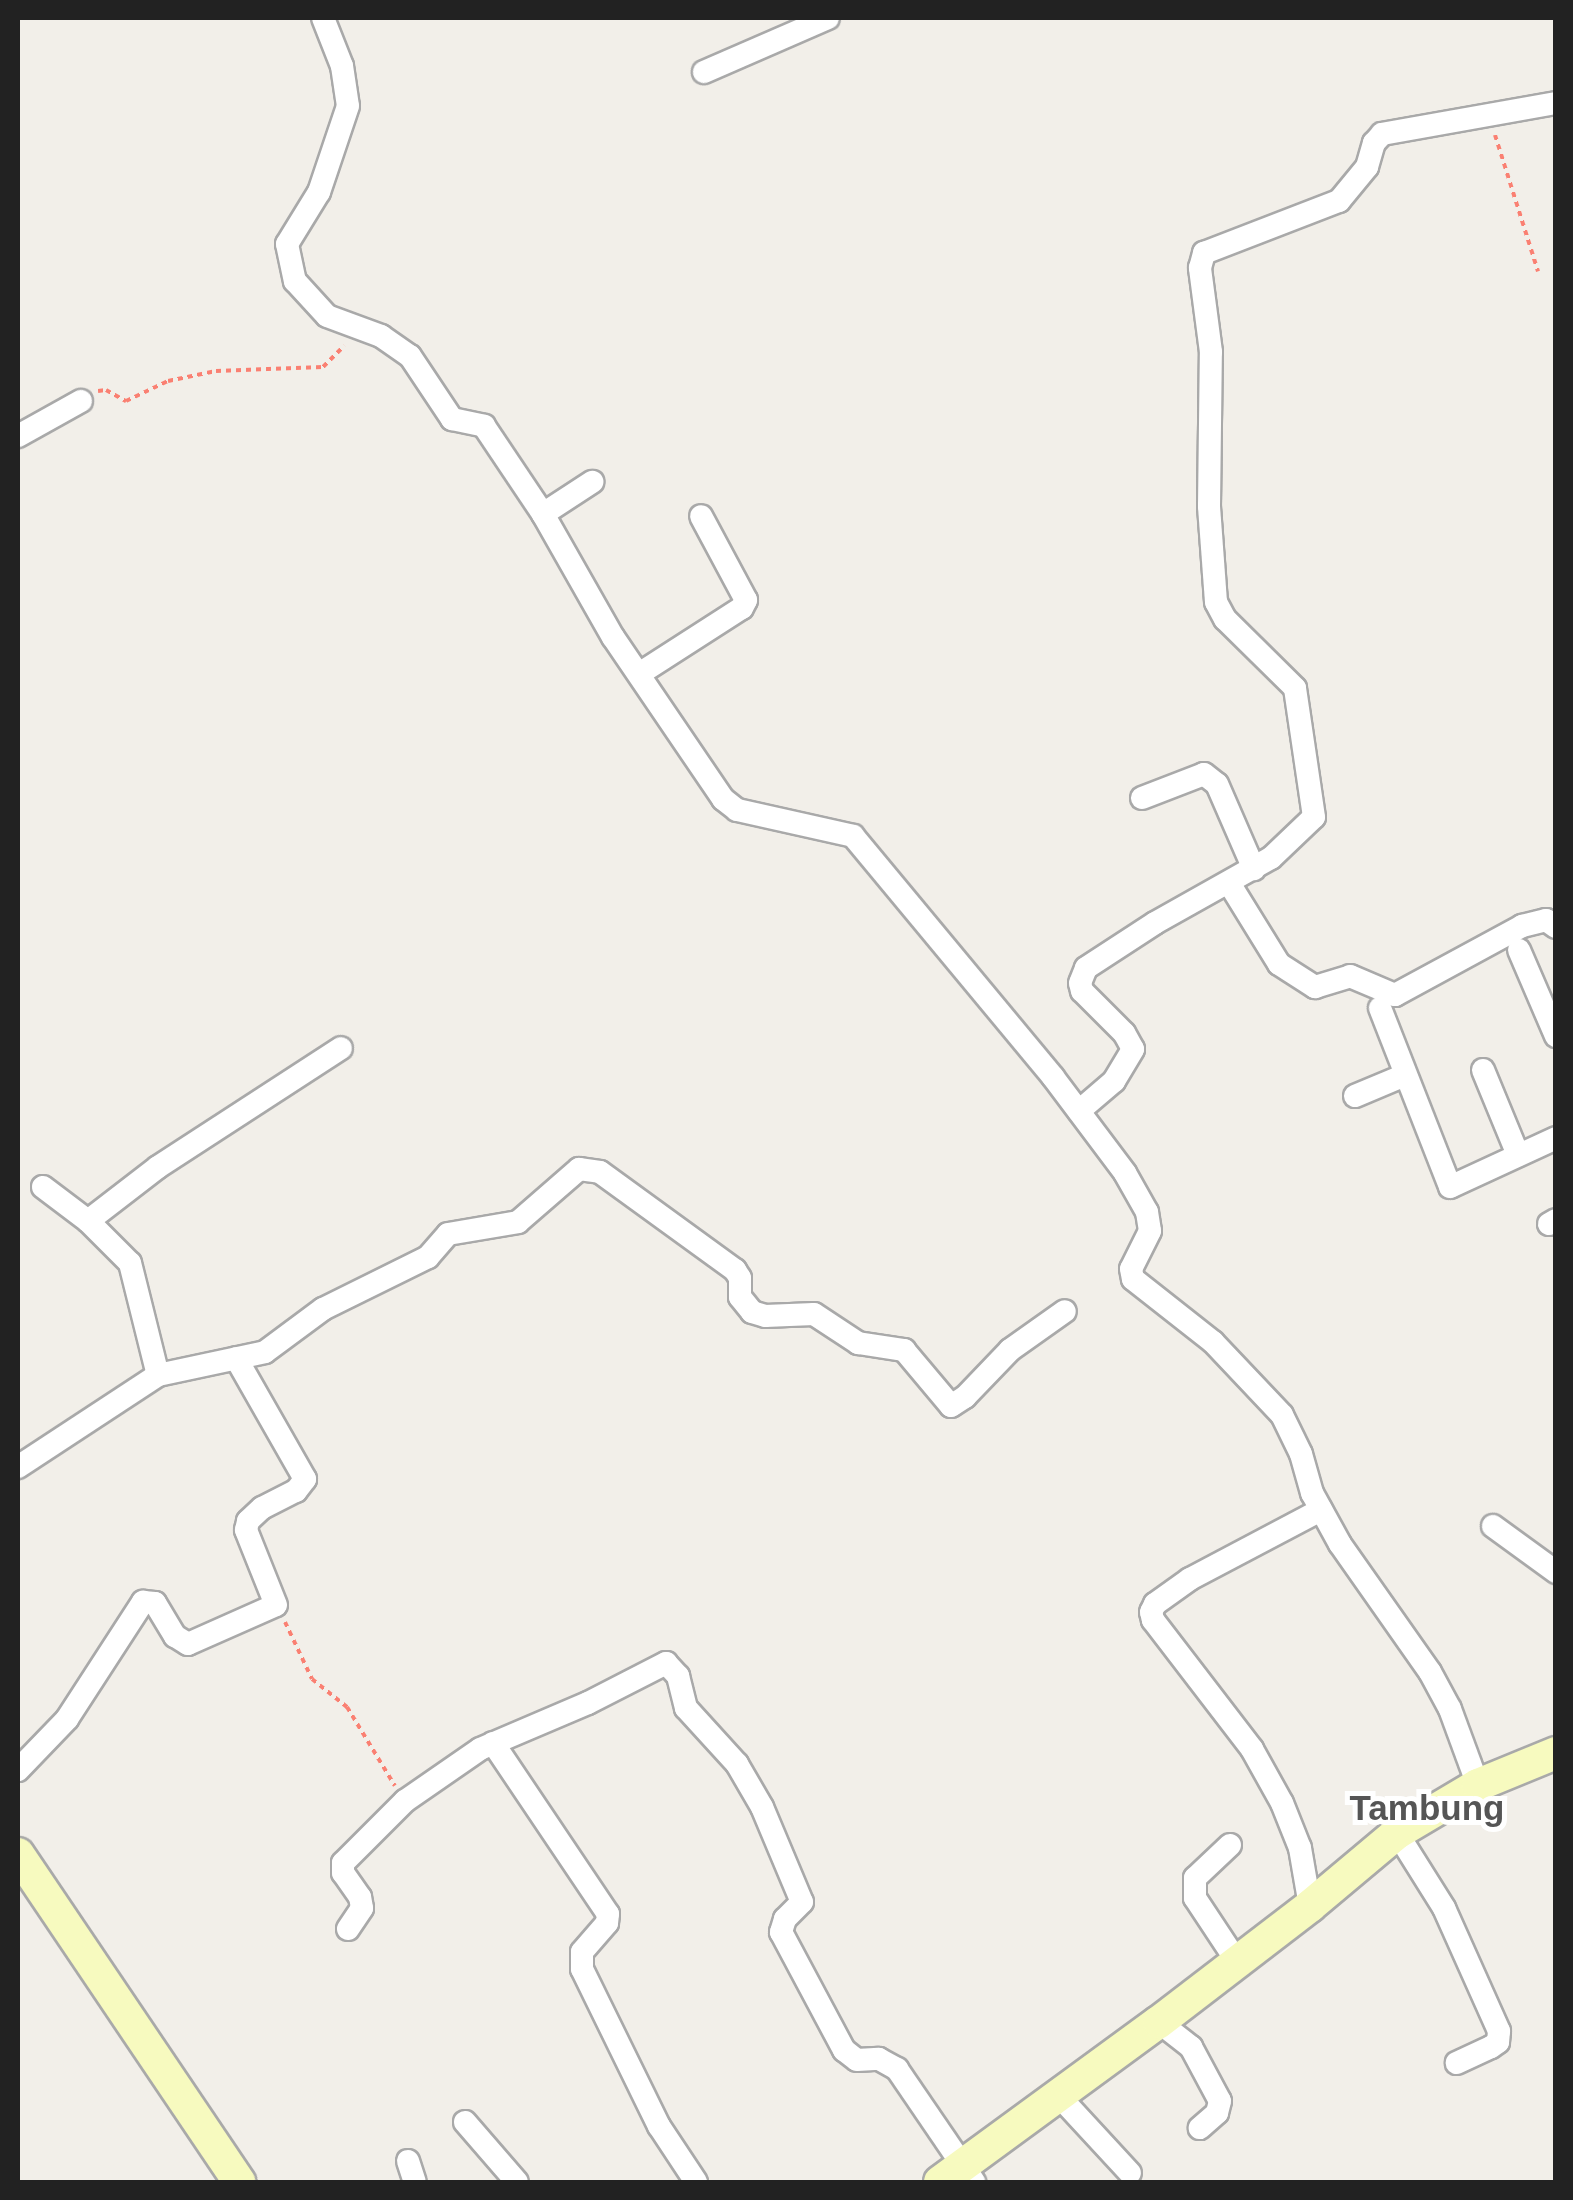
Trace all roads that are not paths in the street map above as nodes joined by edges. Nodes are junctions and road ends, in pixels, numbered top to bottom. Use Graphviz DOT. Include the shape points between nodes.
graph roads {
  1 [pos="323,18"];
  2 [pos="828,18"];
  3 [pos="704,72"];
  4 [pos="1556,103"];
  5 [pos="81,401"];
  6 [pos="18,436"];
  7 [pos="592,482"];
  8 [pos="543,514"];
  9 [pos="701,516"];
  10 [pos="639,674"];
  11 [pos="1142,798"];
  12 [pos="1254,869"];
  13 [pos="1229,883"];
  14 [pos="1556,927"];
  15 [pos="1518,950"];
  16 [pos="1380,1008"];
  17 [pos="1556,1036"];
  18 [pos="340,1048"];
  19 [pos="1483,1070"];
  20 [pos="1405,1076"];
  21 [pos="1355,1096"];
  22 [pos="1079,1112"];
  23 [pos="1556,1138"];
  24 [pos="1518,1156"];
  25 [pos="43,1187"];
  26 [pos="88,1220"];
  27 [pos="1065,1310"];
  28 [pos="236,1358"];
  29 [pos="158,1375"];
  30 [pos="18,1467"];
  31 [pos="1321,1510"];
  32 [pos="1494,1526"];
  33 [pos="1556,1572"];
  34 [pos="492,1743"];
  35 [pos="1551,1762"];
  36 [pos="18,1770"];
  37 [pos="1478,1785"];
  38 [pos="1397,1833"];
  39 [pos="1230,1845"];
  40 [pos="18,1854"];
  41 [pos="1310,1906"];
  42 [pos="348,1930"];
  43 [pos="1236,1960"];
  44 [pos="1159,2022"];
  45 [pos="1457,2063"];
  46 [pos="1058,2095"];
  47 [pos="465,2122"];
  48 [pos="1200,2128"];
  49 [pos="1130,2172"];
  50 [pos="959,2177"];
  51 [pos="240,2182"];
  52 [pos="517,2182"];
  53 [pos="696,2182"];
  1 -- 8 [label="street" via="342,66 348,106 319,192 287,244 288,263 308,299 327,316 410,356 452,419 484,426"];
  2 -- 3 [label="street"];
  4 -- 12 [label="street" via="1382,134 1339,201 1210,248 1201,260 1211,352 1209,506 1216,602 1296,688 1315,803 1304,831"];
  5 -- 6 [label="street"];
  7 -- 8 [label="street"];
  8 -- 10 [label="street"];
  9 -- 10 [label="street" via="746,600"];
  10 -- 22 [label="street" via="707,780 737,810 843,831 863,846"];
  11 -- 12 [label="street" via="1204,774 1218,784"];
  12 -- 13 [label="street"];
  13 -- 14 [label="street" via="1279,964 1316,987 1350,976 1395,994 1522,926 1546,920"];
  13 -- 22 [label="street" via="1155,923 1081,976 1082,992 1133,1049 1114,1081"];
  15 -- 17 [label="street"];
  16 -- 20 [label="street"];
  18 -- 26 [label="street"];
  19 -- 24 [label="street"];
  20 -- 21 [label="street"];
  20 -- 24 [label="street" via="1450,1187"];
  22 -- 31 [label="street" via="1147,1212 1150,1231 1131,1270 1133,1280 1213,1342 1282,1414"];
  23 -- 24 [label="street"];
  25 -- 26 [label="street"];
  26 -- 29 [label="street" via="130,1263"];
  27 -- 28 [label="street" via="951,1406 904,1350 858,1342 814,1314 752,1312 740,1297 735,1270 600,1172 579,1168 518,1222 448,1234 428,1257 323,1309 266,1352"];
  28 -- 29 [label="street"];
  28 -- 36 [label="street" via="305,1478 254,1514 246,1530 276,1605 188,1644 154,1603 143,1602 66,1719"];
  29 -- 30 [label="street"];
  31 -- 37 [label="street" via="1430,1672"];
  31 -- 41 [label="street" via="1190,1580 1152,1612 1252,1749 1282,1803 1300,1848"];
  32 -- 33 [label="street"];
  34 -- 42 [label="street" via="404,1801 343,1863 362,1908"];
  34 -- 50 [label="street" via="588,1704 659,1665 674,1669 686,1708 738,1764 762,1807 802,1902 781,1932 844,2050 857,2060 879,2059 898,2069"];
  34 -- 53 [label="street" via="604,1905 607,1924 582,1952 582,1969 659,2126"];
  35 -- 37 [label="main road"];
  37 -- 38 [label="main road"];
  38 -- 41 [label="main road"];
  38 -- 45 [label="street" via="1444,1908 1499,2031 1498,2042"];
  39 -- 43 [label="street" via="1195,1878 1195,1898"];
  40 -- 51 [label="main road"];
  41 -- 43 [label="main road"];
  43 -- 44 [label="main road"];
  44 -- 46 [label="main road"];
  44 -- 48 [label="street" via="1191,2047 1220,2102"];
  46 -- 49 [label="street"];
  46 -- 50 [label="main road"];
  47 -- 52 [label="street"];
}
